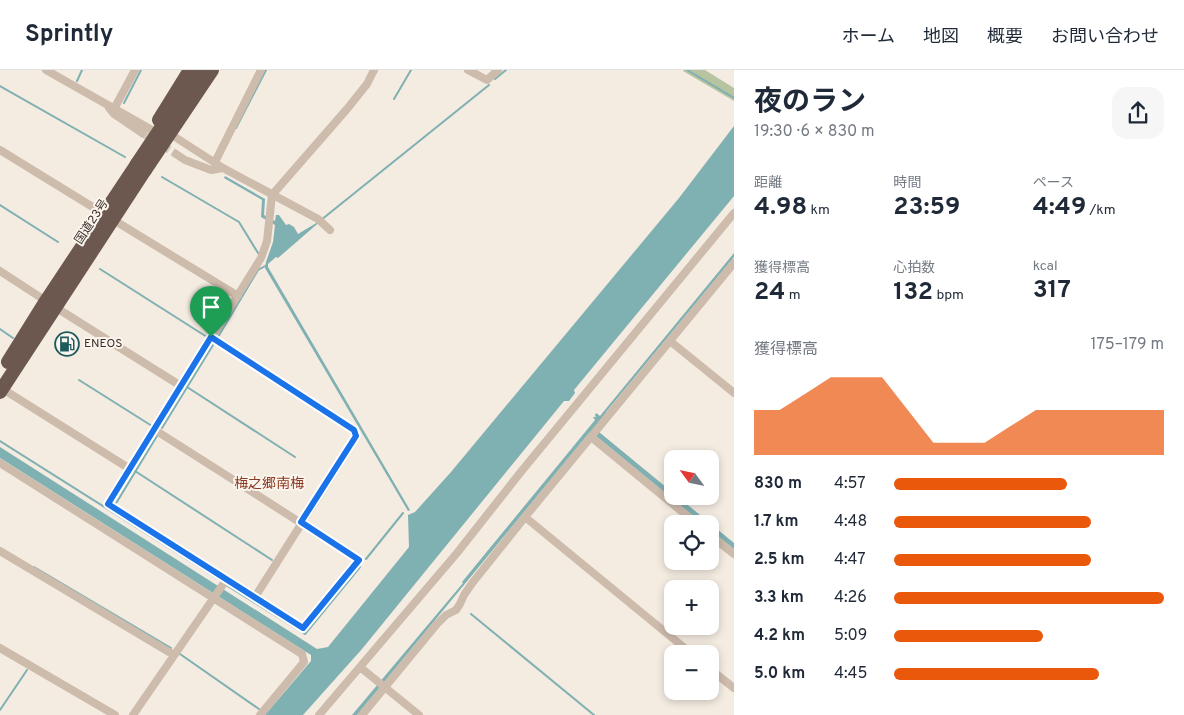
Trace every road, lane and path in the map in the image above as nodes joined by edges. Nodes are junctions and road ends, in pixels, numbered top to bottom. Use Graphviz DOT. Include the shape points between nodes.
graph roads {
  1 [pos="46,70"];
  2 [pos="135,70"];
  3 [pos="190,70"];
  4 [pos="200,70"];
  5 [pos="212,70"];
  6 [pos="219,70"];
  7 [pos="261,70"];
  8 [pos="374,70"];
  9 [pos="468,70"];
  10 [pos="498,70"];
  11 [pos="106,104"];
  12 [pos="114,109"];
  13 [pos="147,132"];
  14 [pos="174,137"];
  15 [pos="0,150"];
  16 [pos="176,154"];
  17 [pos="215,162"];
  18 [pos="141,167"];
  19 [pos="223,168"];
  20 [pos="272,194"];
  21 [pos="734,213"];
  22 [pos="108,216"];
  23 [pos="330,230"];
  24 [pos="734,263"];
  25 [pos="0,271"];
  26 [pos="238,296"];
  27 [pos="51,304"];
  28 [pos="211,337"];
  29 [pos="670,341"];
  30 [pos="0,386"];
  31 [pos="181,386"];
  32 [pos="734,392"];
  33 [pos="155,430"];
  34 [pos="591,437"];
  35 [pos="0,463"];
  36 [pos="130,469"];
  37 [pos="686,515"];
  38 [pos="525,517"];
  39 [pos="301,522"];
  40 [pos="719,542"];
  41 [pos="0,551"];
  42 [pos="734,554"];
  43 [pos="224,582"];
  44 [pos="214,597"];
  45 [pos="255,597"];
  46 [pos="681,645"];
  47 [pos="0,648"];
  48 [pos="174,655"];
  49 [pos="360,667"];
  50 [pos="719,676"];
  51 [pos="383,685"];
  52 [pos="734,688"];
  53 [pos="115,715"];
  54 [pos="133,715"];
  55 [pos="260,715"];
  56 [pos="319,715"];
  57 [pos="362,715"];
  58 [pos="419,715"];
  1 -- 11 [label="street"];
  2 -- 12 [label="street"];
  3 -- 13 [label="highway"];
  4 -- 18 [label="highway, 国道23号, bridge"];
  5 -- 18 [label="highway, 国道23号, bridge"];
  6 -- 14 [label="highway"];
  7 -- 17 [label="street"];
  8 -- 20 [label="street" via="347,109"];
  9 -- 10 [label="street" via="487,80"];
  11 -- 12 [label="street"];
  11 -- 13 [label="street" via="114,114"];
  12 -- 13 [label="street"];
  13 -- 22 [label="highway" via="114,190"];
  14 -- 17 [label="street"];
  14 -- 22 [label="highway" via="150,172"];
  15 -- 22 [label="street"];
  16 -- 19 [label="street" via="211,170"];
  17 -- 19 [label="street"];
  18 -- 22 [label="highway, 国道23号"];
  19 -- 20 [label="street"];
  20 -- 23 [label="street"];
  20 -- 26 [label="street" via="267,240 261,258"];
  21 -- 49 [label="street"];
  22 -- 26 [label="street"];
  22 -- 27 [label="highway, 国道23号"];
  24 -- 29 [label="street"];
  25 -- 27 [label="street"];
  26 -- 28 [label="street"];
  27 -- 30 [label="highway, 国道23号"];
  27 -- 31 [label="street"];
  28 -- 31 [label="street"];
  28 -- 39 [label="street" via="354,430 356,436"];
  29 -- 32 [label="street"];
  29 -- 34 [label="street"];
  30 -- 36 [label="street"];
  31 -- 33 [label="street"];
  33 -- 36 [label="street"];
  33 -- 39 [label="street"];
  34 -- 37 [label="street"];
  34 -- 38 [label="street"];
  35 -- 44 [label="street"];
  36 -- 43 [label="street" via="108,504"];
  38 -- 46 [label="street"];
  38 -- 51 [label="street" via="473,582 456,610 446,614"];
  39 -- 45 [label="street"];
  39 -- 45 [label="street" via="359,560 303,628"];
  40 -- 42 [label="street"];
  41 -- 48 [label="street"];
  43 -- 44 [label="street"];
  43 -- 45 [label="street"];
  44 -- 48 [label="street"];
  44 -- 55 [label="street" via="302,654 304,662"];
  47 -- 53 [label="street"];
  48 -- 54 [label="street"];
  49 -- 51 [label="street"];
  49 -- 56 [label="street"];
  50 -- 52 [label="street"];
  51 -- 57 [label="street"];
  51 -- 58 [label="street"];
}
